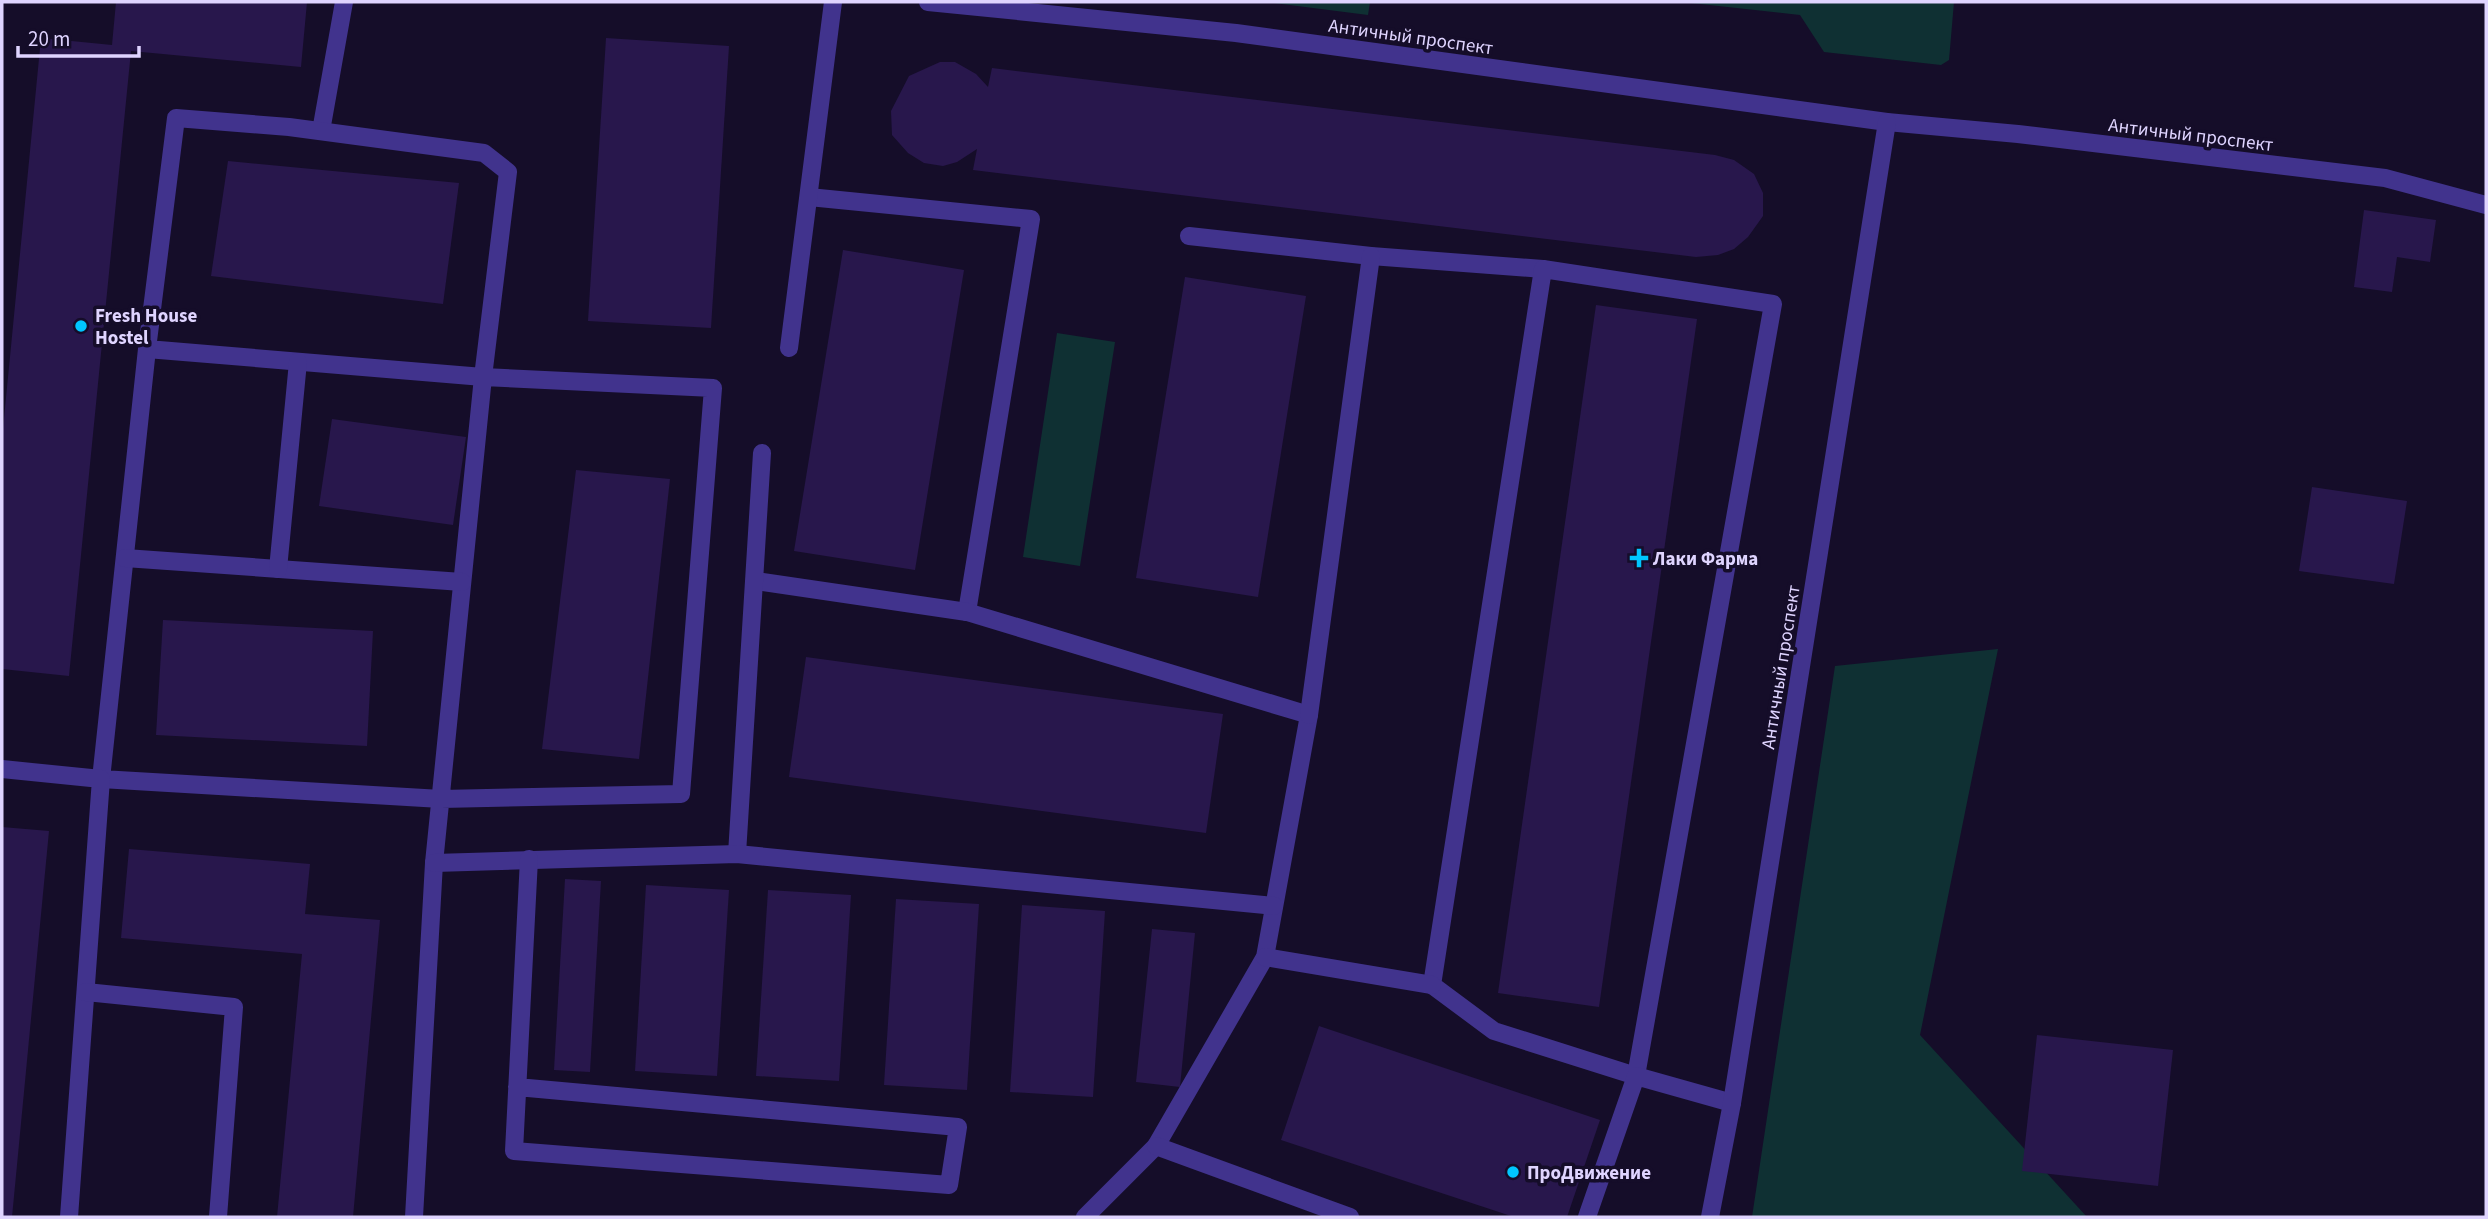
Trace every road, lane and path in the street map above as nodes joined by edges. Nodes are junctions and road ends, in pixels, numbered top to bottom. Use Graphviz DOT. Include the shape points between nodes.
graph roads {
  1 [pos="344,2"];
  2 [pos="833,2"];
  3 [pos="928,2"];
  4 [pos="1887,122"];
  5 [pos="320,131"];
  6 [pos="809,197"];
  7 [pos="2486,205"];
  8 [pos="1189,236"];
  9 [pos="1371,256"];
  10 [pos="1543,269"];
  11 [pos="789,348"];
  12 [pos="147,349"];
  13 [pos="298,362"];
  14 [pos="483,377"];
  15 [pos="762,453"];
  16 [pos="125,558"];
  17 [pos="278,569"];
  18 [pos="756,581"];
  19 [pos="462,582"];
  20 [pos="967,612"];
  21 [pos="1309,715"];
  22 [pos="2,769"];
  23 [pos="102,779"];
  24 [pos="440,799"];
  25 [pos="737,854"];
  26 [pos="529,859"];
  27 [pos="434,863"];
  28 [pos="1274,906"];
  29 [pos="1265,957"];
  30 [pos="1432,985"];
  31 [pos="86,992"];
  32 [pos="1636,1076"];
  33 [pos="517,1087"];
  34 [pos="1732,1103"];
  35 [pos="1156,1146"];
  36 [pos="69,1217"];
  37 [pos="218,1217"];
  38 [pos="414,1217"];
  39 [pos="1084,1217"];
  40 [pos="1350,1217"];
  41 [pos="1587,1217"];
  42 [pos="1710,1217"];
  1 -- 5 [label="street"];
  2 -- 6 [label="street"];
  3 -- 4 [label="street, Античный проспект" via="1236,33"];
  4 -- 7 [label="street, Античный проспект" via="2385,178"];
  4 -- 34 [label="street, Античный проспект"];
  5 -- 12 [label="street" via="176,117"];
  5 -- 14 [label="street" via="484,153 508,172"];
  6 -- 11 [label="street"];
  6 -- 20 [label="street" via="1031,219"];
  8 -- 9 [label="street"];
  9 -- 10 [label="street"];
  9 -- 21 [label="street"];
  10 -- 30 [label="street"];
  10 -- 32 [label="street" via="1773,304"];
  12 -- 13 [label="street"];
  12 -- 16 [label="street"];
  13 -- 14 [label="street"];
  13 -- 17 [label="street"];
  14 -- 19 [label="street"];
  14 -- 24 [label="street" via="713,388 681,794"];
  15 -- 18 [label="street"];
  16 -- 17 [label="street"];
  16 -- 23 [label="street"];
  17 -- 19 [label="street"];
  18 -- 20 [label="street"];
  18 -- 25 [label="street"];
  19 -- 24 [label="street"];
  20 -- 21 [label="street"];
  21 -- 28 [label="street"];
  22 -- 23 [label="street"];
  23 -- 24 [label="street"];
  23 -- 31 [label="street"];
  24 -- 27 [label="street"];
  25 -- 26 [label="street"];
  25 -- 28 [label="street"];
  26 -- 27 [label="street"];
  26 -- 33 [label="street"];
  27 -- 38 [label="street"];
  28 -- 29 [label="street"];
  29 -- 30 [label="street"];
  29 -- 35 [label="street"];
  30 -- 32 [label="street" via="1494,1031"];
  31 -- 36 [label="street"];
  31 -- 37 [label="street" via="234,1007"];
  32 -- 34 [label="street"];
  32 -- 41 [label="street"];
  33 -- 33 [label="street" via="514,1151 949,1185 958,1127"];
  34 -- 42 [label="street, Античный проспект"];
  35 -- 39 [label="street"];
  35 -- 40 [label="street"];
}
